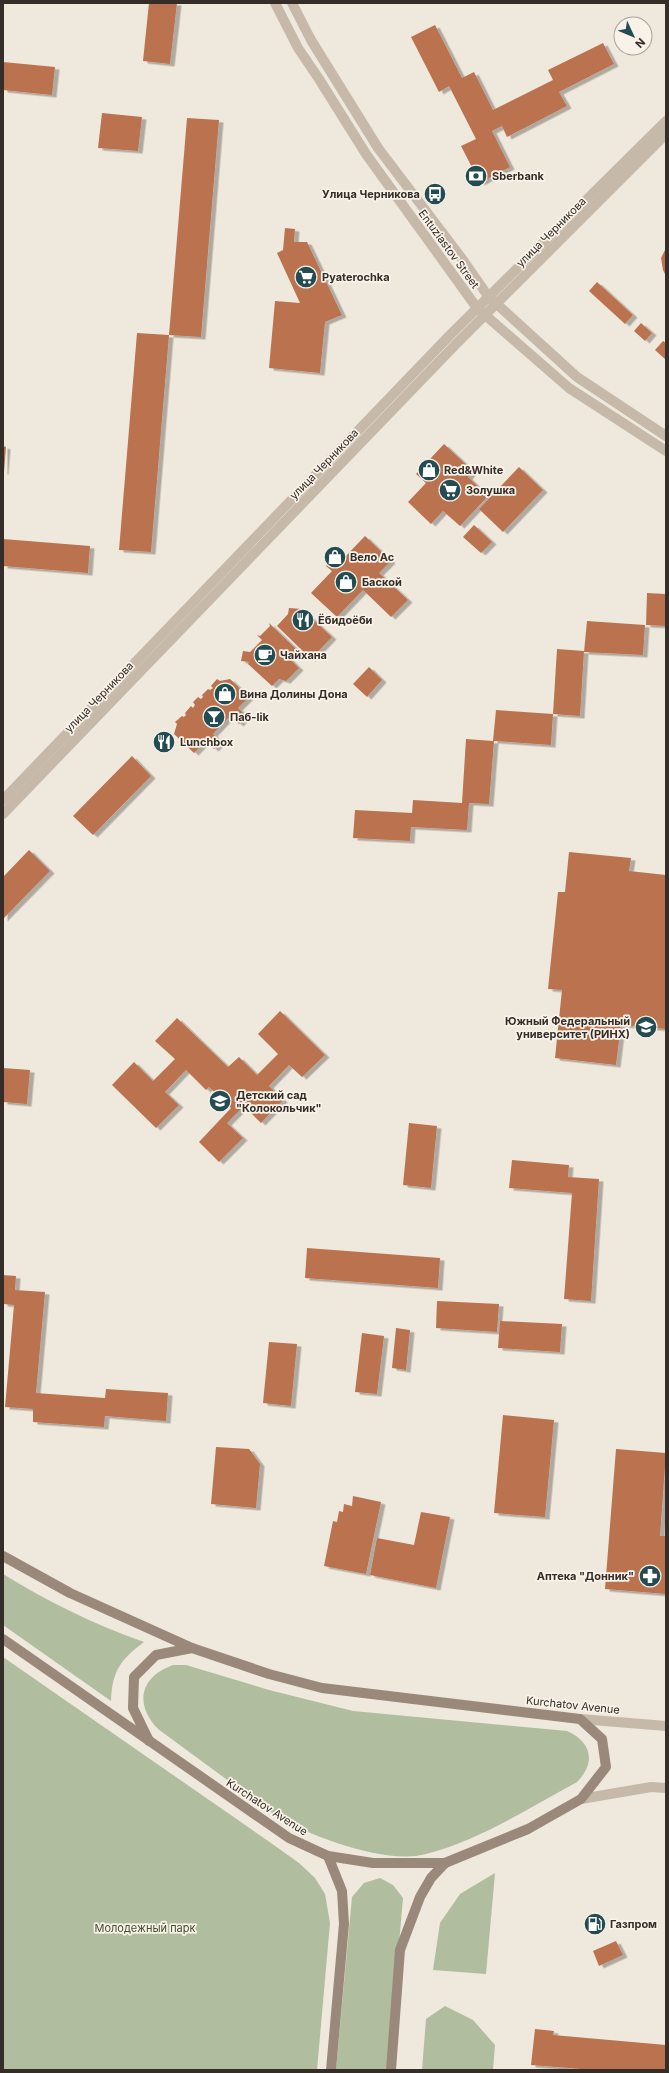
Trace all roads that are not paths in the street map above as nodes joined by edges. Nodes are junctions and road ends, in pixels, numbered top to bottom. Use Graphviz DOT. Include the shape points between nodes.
graph roads {
  1 [pos="275,3"];
  2 [pos="292,3"];
  3 [pos="666,121"];
  4 [pos="666,134"];
  5 [pos="488,296"];
  6 [pos="496,305"];
  7 [pos="481,312"];
  8 [pos="666,436"];
  9 [pos="666,451"];
  10 [pos="3,800"];
  11 [pos="3,814"];
  12 [pos="3,1556"];
  13 [pos="3,1639"];
  14 [pos="192,1648"];
  15 [pos="580,1719"];
  16 [pos="666,1726"];
  17 [pos="149,1742"];
  18 [pos="666,1788"];
  19 [pos="581,1799"];
  20 [pos="328,1856"];
  21 [pos="445,1863"];
  22 [pos="330,2070"];
  23 [pos="391,2070"];
  1 -- 7 [label="street, Entuziastov Street" via="298,48 366,154"];
  2 -- 5 [label="street" via="311,40 378,148"];
  3 -- 5 [label="street, улица Черникова"];
  4 -- 6 [label="street, улица Черникова"];
  5 -- 6 [label="street"];
  5 -- 7 [label="street, улица Черникова"];
  6 -- 7 [label="street, улица Черникова"];
  6 -- 8 [label="street" via="577,378"];
  7 -- 9 [label="street, Entuziastov Street" via="569,388"];
  7 -- 10 [label="street, улица Черникова"];
  7 -- 11 [label="street, улица Черникова"];
  12 -- 14 [label="main road, Kurchatov Avenue" via="70,1593"];
  13 -- 17 [label="main road, Kurchatov Avenue"];
  14 -- 15 [label="main road, Kurchatov Avenue" via="322,1688"];
  14 -- 17 [label="main road" via="156,1655 134,1677 133,1708"];
  15 -- 16 [label="street, Kurchatov Avenue"];
  15 -- 19 [label="main road" via="602,1739 606,1767"];
  17 -- 20 [label="main road, Kurchatov Avenue" via="289,1838"];
  18 -- 19 [label="street, Kurchatov Avenue" via="651,1787"];
  19 -- 21 [label="main road, Kurchatov Avenue" via="528,1830"];
  20 -- 21 [label="main road, Kurchatov Avenue" via="373,1863"];
  20 -- 22 [label="main road" via="342,1891 344,1924"];
  21 -- 23 [label="main road" via="420,1897 400,1950"];
}
